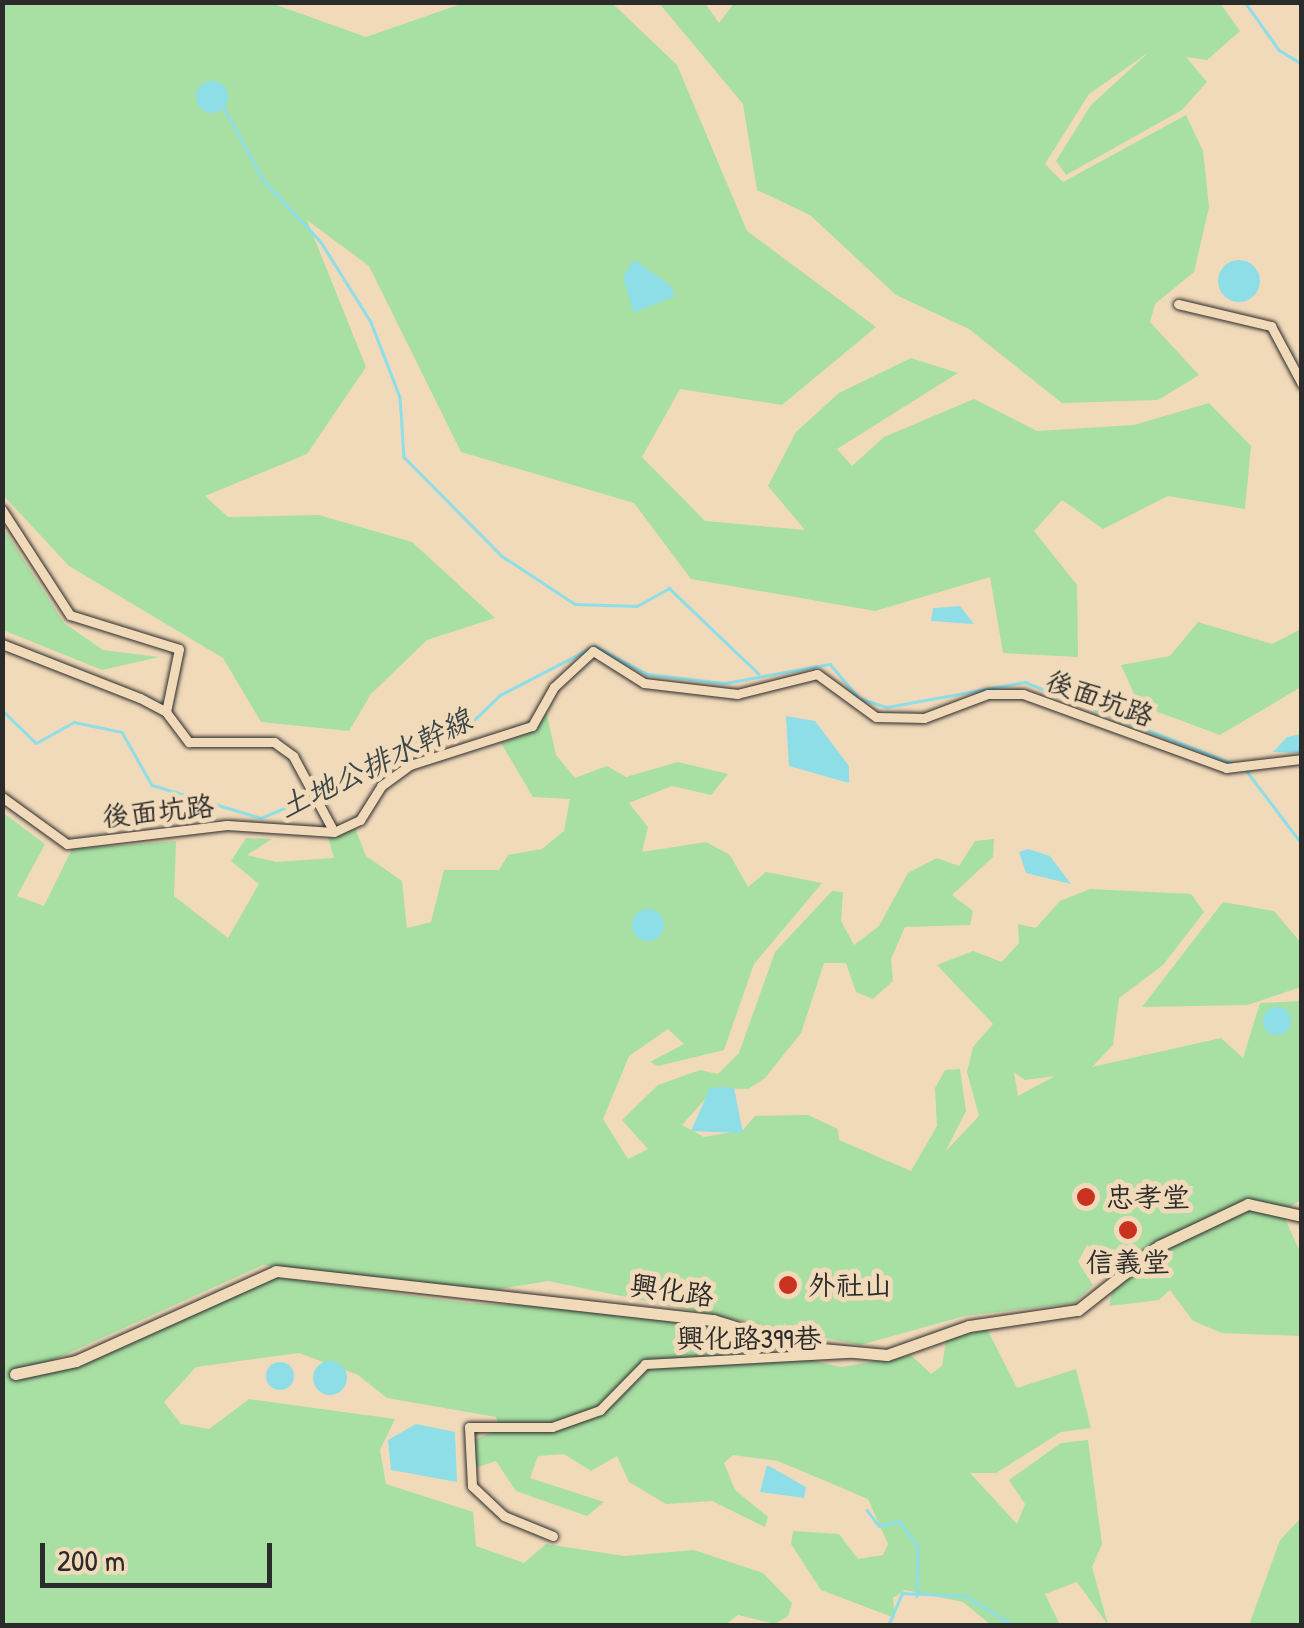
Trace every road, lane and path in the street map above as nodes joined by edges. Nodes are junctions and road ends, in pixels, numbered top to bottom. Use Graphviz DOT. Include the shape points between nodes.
graph roads {
  1 [pos="1178,304"];
  2 [pos="1302,384"];
  3 [pos="2,510"];
  4 [pos="2,644"];
  5 [pos="166,712"];
  6 [pos="1302,759"];
  7 [pos="2,797"];
  8 [pos="334,832"];
  9 [pos="1302,1216"];
  10 [pos="851,1353"];
  11 [pos="16,1374"];
  12 [pos="554,1536"];
  1 -- 2 [label="street" via="1271,326"];
  3 -- 5 [label="street" via="70,615 179,649"];
  4 -- 5 [label="street"];
  5 -- 8 [label="street" via="188,742 274,742"];
  6 -- 8 [label="street, 後面坑路" via="1230,768 1024,694 988,694 924,718 876,718 825,676 718,693 644,682 593,652 554,686 532,726 410,766 381,786 360,820"];
  7 -- 8 [label="street, 後面坑路" via="66,844 228,826"];
  9 -- 10 [label="street, 興化路" via="1248,1204 1159,1246 1078,1310 969,1326 898,1354"];
  10 -- 11 [label="street, 興化路" via="713,1320 276,1271 76,1360"];
  10 -- 12 [label="street, 興化路399巷" via="645,1364 600,1410 552,1427 469,1427 472,1486 504,1516"];
}
